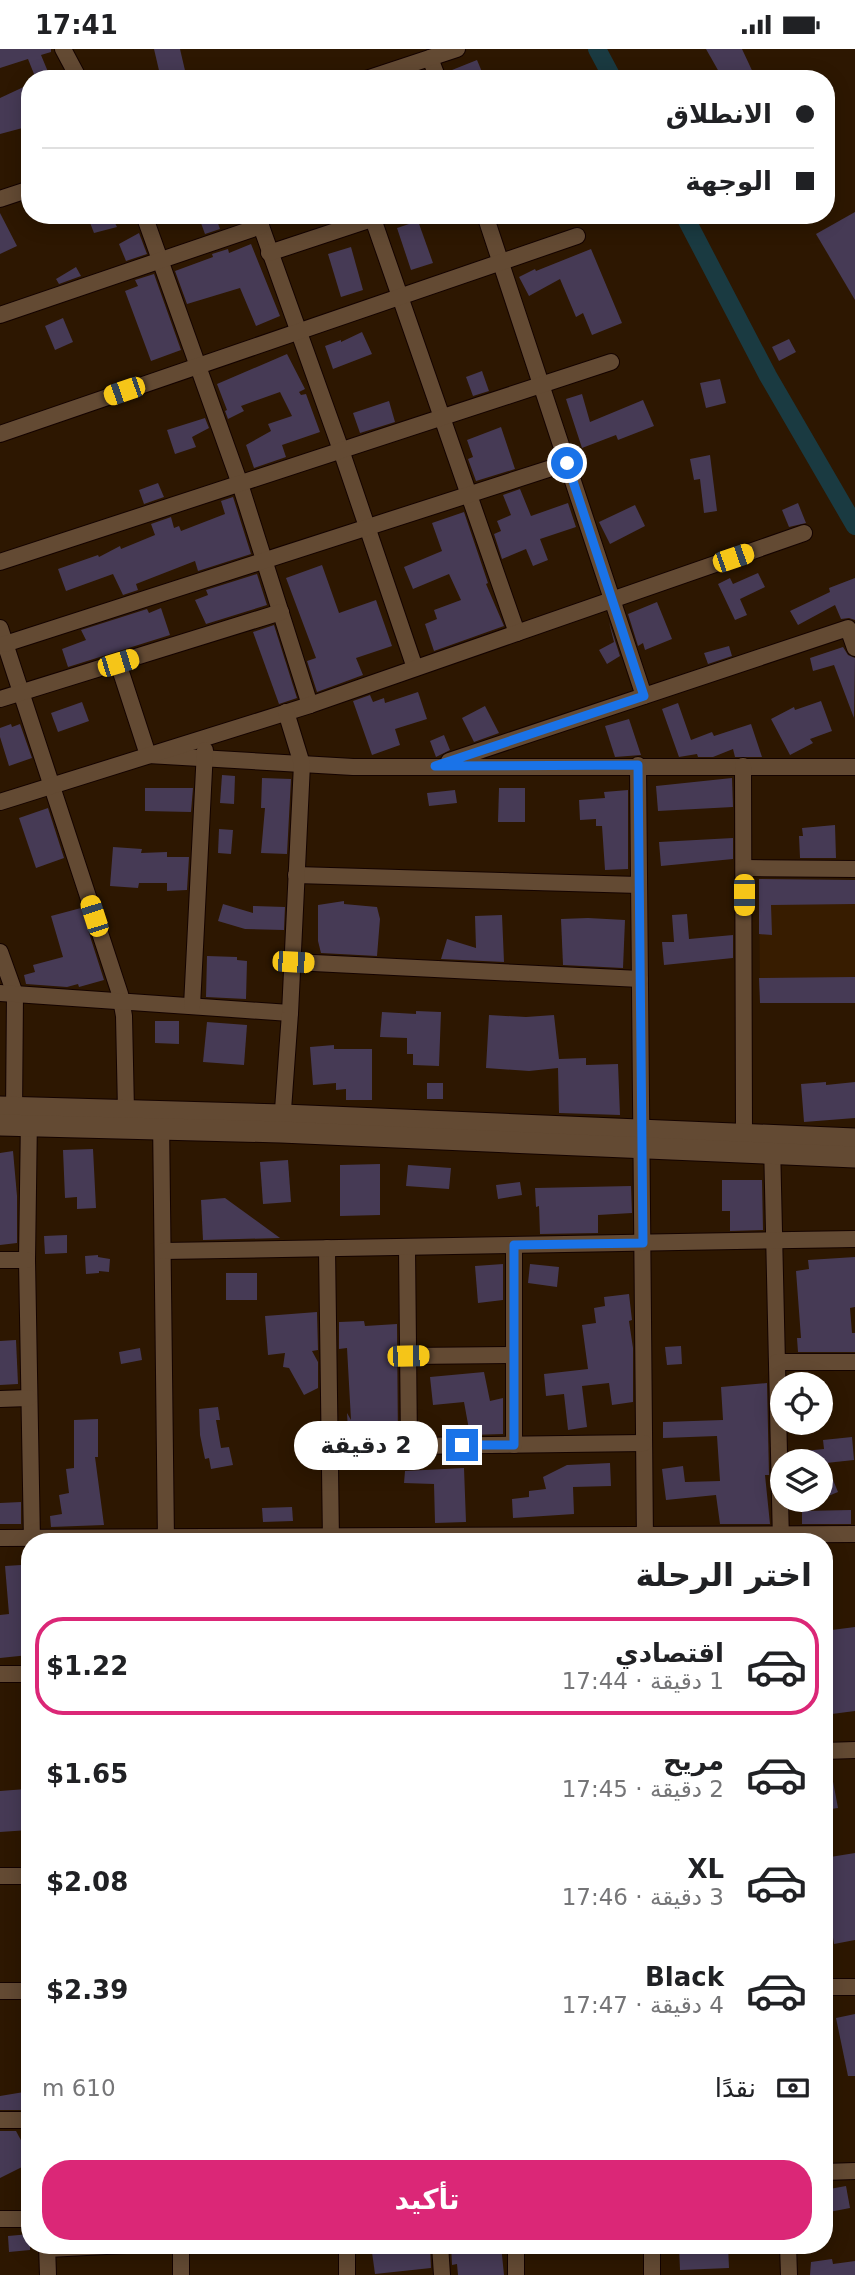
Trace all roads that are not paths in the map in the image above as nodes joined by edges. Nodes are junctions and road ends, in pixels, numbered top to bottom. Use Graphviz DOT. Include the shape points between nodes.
graph roads {
  1 [pos="63,49"];
  2 [pos="457,49"];
  3 [pos="430,58"];
  4 [pos="74,70"];
  5 [pos="393,70"];
  6 [pos="435,70"];
  7 [pos="21,192"];
  8 [pos="0,199"];
  9 [pos="148,224"];
  10 [pos="252,224"];
  11 [pos="260,224"];
  12 [pos="358,224"];
  13 [pos="381,224"];
  14 [pos="488,224"];
  15 [pos="577,236"];
  16 [pos="269,253"];
  17 [pos="162,260"];
  18 [pos="500,262"];
  19 [pos="400,297"];
  20 [pos="0,316"];
  21 [pos="298,332"];
  22 [pos="611,362"];
  23 [pos="199,366"];
  24 [pos="541,385"];
  25 [pos="442,418"];
  26 [pos="0,434"];
  27 [pos="341,450"];
  28 [pos="567,463"];
  29 [pos="240,484"];
  30 [pos="468,495"];
  31 [pos="367,528"];
  32 [pos="804,533"];
  33 [pos="264,561"];
  34 [pos="0,562"];
  35 [pos="614,600"];
  36 [pos="281,612"];
  37 [pos="517,633"];
  38 [pos="3,636"];
  39 [pos="855,648"];
  40 [pos="118,663"];
  41 [pos="415,669"];
  42 [pos="21,692"];
  43 [pos="644,696"];
  44 [pos="0,699"];
  45 [pos="310,705"];
  46 [pos="286,712"];
  47 [pos="204,738"];
  48 [pos="148,755"];
  49 [pos="206,758"];
  50 [pos="302,764"];
  51 [pos="638,765"];
  52 [pos="435,766"];
  53 [pos="743,766"];
  54 [pos="855,767"];
  55 [pos="51,785"];
  56 [pos="0,802"];
  57 [pos="744,868"];
  58 [pos="855,869"];
  59 [pos="296,875"];
  60 [pos="639,884"];
  61 [pos="0,953"];
  62 [pos="293,962"];
  63 [pos="640,979"];
  64 [pos="7,994"];
  65 [pos="121,1001"];
  66 [pos="192,1006"];
  67 [pos="290,1013"];
  68 [pos="126,1111"];
  69 [pos="14,1117"];
  70 [pos="161,1121"];
  71 [pos="282,1124"];
  72 [pos="744,1135"];
  73 [pos="855,1139"];
  74 [pos="642,1140"];
  75 [pos="772,1145"];
  76 [pos="855,1157"];
  77 [pos="855,1238"];
  78 [pos="775,1241"];
  79 [pos="643,1243"];
  80 [pos="514,1245"];
  81 [pos="407,1247"];
  82 [pos="327,1248"];
  83 [pos="163,1251"];
  84 [pos="0,1260"];
  85 [pos="27,1260"];
  86 [pos="514,1355"];
  87 [pos="408,1356"];
  88 [pos="777,1362"];
  89 [pos="855,1362"];
  90 [pos="29,1398"];
  91 [pos="0,1399"];
  92 [pos="644,1443"];
  93 [pos="514,1445"];
  94 [pos="32,1533"];
  95 [pos="165,1533"];
  96 [pos="331,1533"];
  97 [pos="645,1533"];
  98 [pos="781,1533"];
  99 [pos="855,1534"];
  100 [pos="833,1535"];
  101 [pos="0,1538"];
  102 [pos="21,1539"];
  103 [pos="0,1674"];
  104 [pos="21,1674"];
  105 [pos="855,1750"];
  106 [pos="833,1751"];
  107 [pos="21,1875"];
  108 [pos="0,1876"];
  109 [pos="833,1987"];
  110 [pos="855,1987"];
  111 [pos="0,1991"];
  112 [pos="21,1991"];
  113 [pos="0,2120"];
  114 [pos="21,2120"];
  115 [pos="855,2171"];
  116 [pos="833,2172"];
  117 [pos="0,2219"];
  118 [pos="21,2219"];
  119 [pos="47,2254"];
  120 [pos="181,2254"];
  121 [pos="346,2254"];
  122 [pos="441,2254"];
  123 [pos="516,2254"];
  124 [pos="652,2254"];
  125 [pos="788,2254"];
  126 [pos="48,2275"];
  127 [pos="181,2275"];
  128 [pos="347,2275"];
  129 [pos="442,2275"];
  130 [pos="516,2275"];
  131 [pos="652,2275"];
  132 [pos="789,2275"];
  1 -- 4 [label="street"];
  2 -- 3 [label="street"];
  3 -- 5 [label="street"];
  3 -- 6 [label="street"];
  7 -- 8 [label="street"];
  9 -- 17 [label="street"];
  10 -- 17 [label="street"];
  11 -- 16 [label="street"];
  12 -- 16 [label="street"];
  13 -- 19 [label="street"];
  14 -- 18 [label="street"];
  15 -- 18 [label="street"];
  16 -- 21 [label="street"];
  17 -- 20 [label="street"];
  17 -- 23 [label="street"];
  18 -- 19 [label="street"];
  18 -- 24 [label="street"];
  19 -- 21 [label="street"];
  19 -- 25 [label="street"];
  21 -- 23 [label="street"];
  21 -- 27 [label="street"];
  22 -- 24 [label="street"];
  23 -- 26 [label="street"];
  23 -- 29 [label="street"];
  24 -- 25 [label="street"];
  24 -- 28 [label="street"];
  25 -- 27 [label="street"];
  25 -- 30 [label="street"];
  27 -- 29 [label="street"];
  27 -- 31 [label="street"];
  28 -- 30 [label="street"];
  28 -- 35 [label="street"];
  29 -- 33 [label="street"];
  29 -- 34 [label="street"];
  30 -- 31 [label="street"];
  30 -- 37 [label="street"];
  31 -- 33 [label="street"];
  31 -- 41 [label="street"];
  32 -- 35 [label="street"];
  33 -- 36 [label="street"];
  33 -- 38 [label="street"];
  35 -- 37 [label="street"];
  35 -- 43 [label="street"];
  36 -- 40 [label="street"];
  36 -- 45 [label="street"];
  37 -- 41 [label="street"];
  38 -- 42 [label="street"];
  39 -- 43 [label="street" via="848,628"];
  40 -- 42 [label="street"];
  40 -- 48 [label="street"];
  41 -- 45 [label="street"];
  42 -- 44 [label="street"];
  42 -- 55 [label="street"];
  43 -- 52 [label="street"];
  45 -- 46 [label="street"];
  46 -- 47 [label="street"];
  46 -- 50 [label="street"];
  47 -- 48 [label="street"];
  47 -- 49 [label="street"];
  48 -- 49 [label="street"];
  48 -- 55 [label="street"];
  49 -- 50 [label="street"];
  49 -- 66 [label="street"];
  50 -- 52 [label="street"];
  50 -- 59 [label="street"];
  51 -- 52 [label="street"];
  51 -- 53 [label="street"];
  51 -- 60 [label="street"];
  53 -- 54 [label="street"];
  53 -- 57 [label="street"];
  55 -- 56 [label="street"];
  55 -- 65 [label="street"];
  57 -- 58 [label="street"];
  57 -- 72 [label="street"];
  59 -- 60 [label="street"];
  59 -- 62 [label="street"];
  60 -- 63 [label="street"];
  61 -- 64 [label="street"];
  62 -- 63 [label="street"];
  62 -- 67 [label="street"];
  63 -- 74 [label="street"];
  64 -- 65 [label="street"];
  64 -- 69 [label="street"];
  65 -- 66 [label="street"];
  65 -- 68 [label="street"];
  66 -- 67 [label="street"];
  67 -- 71 [label="street"];
  68 -- 69 [label="main road"];
  68 -- 70 [label="main road"];
  69 -- 70 [label="main road"];
  69 -- 85 [label="street"];
  70 -- 71 [label="main road"];
  70 -- 83 [label="street"];
  71 -- 74 [label="main road"];
  72 -- 74 [label="main road"];
  72 -- 75 [label="main road"];
  73 -- 75 [label="main road"];
  74 -- 75 [label="main road"];
  74 -- 79 [label="street"];
  75 -- 76 [label="main road"];
  75 -- 78 [label="street"];
  77 -- 78 [label="street"];
  78 -- 79 [label="street"];
  78 -- 88 [label="street"];
  79 -- 80 [label="street"];
  79 -- 92 [label="street"];
  80 -- 81 [label="street"];
  80 -- 86 [label="street"];
  81 -- 82 [label="street"];
  81 -- 87 [label="street"];
  82 -- 83 [label="street"];
  82 -- 96 [label="street"];
  83 -- 95 [label="street"];
  84 -- 85 [label="street"];
  85 -- 90 [label="street"];
  86 -- 87 [label="street"];
  86 -- 93 [label="street"];
  87 -- 93 [label="street" via="409,1446"];
  88 -- 89 [label="street"];
  88 -- 98 [label="street"];
  90 -- 91 [label="street"];
  90 -- 94 [label="street"];
  92 -- 93 [label="street"];
  92 -- 97 [label="street"];
  99 -- 100 [label="street"];
  101 -- 102 [label="street"];
  103 -- 104 [label="street"];
  105 -- 106 [label="street"];
  107 -- 108 [label="street"];
  109 -- 110 [label="street"];
  111 -- 112 [label="street"];
  113 -- 114 [label="street"];
  115 -- 116 [label="street"];
  117 -- 118 [label="street"];
  119 -- 126 [label="street"];
  120 -- 127 [label="street"];
  121 -- 128 [label="street"];
  122 -- 129 [label="street"];
  123 -- 130 [label="street"];
  124 -- 131 [label="street"];
  125 -- 132 [label="street"];
}
